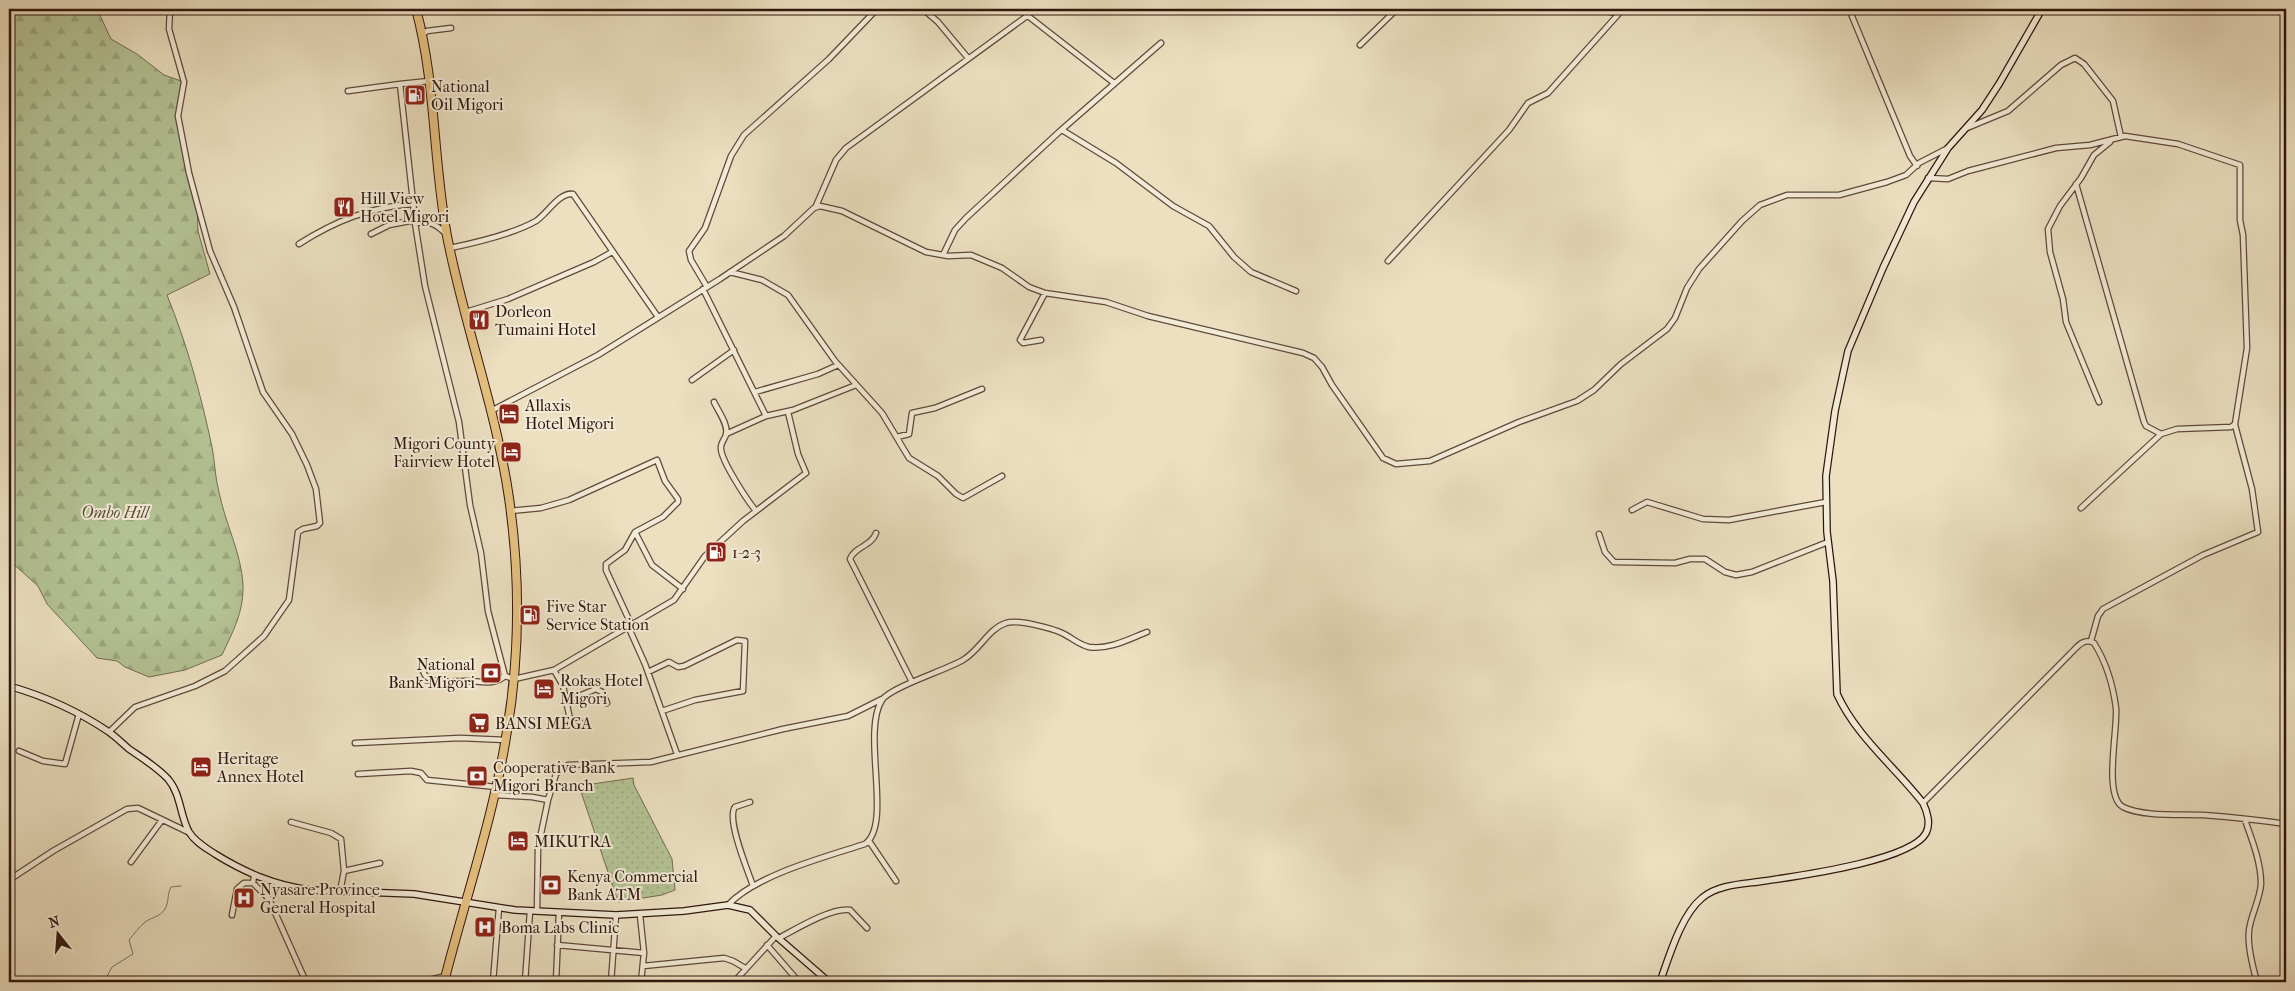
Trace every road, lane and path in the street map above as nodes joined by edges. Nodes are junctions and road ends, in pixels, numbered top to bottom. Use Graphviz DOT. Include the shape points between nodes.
graph roads {
  1 [pos="170,9"];
  2 [pos="416,9"];
  3 [pos="877,9"];
  4 [pos="922,9"];
  5 [pos="1019,9"];
  6 [pos="1397,9"];
  7 [pos="1589,9"];
  8 [pos="1624,9"];
  9 [pos="1849,9"];
  10 [pos="2042,9"];
  11 [pos="1620,13"];
  12 [pos="1027,16"];
  13 [pos="451,28"];
  14 [pos="422,35"];
  15 [pos="1161,43"];
  16 [pos="1360,45"];
  17 [pos="968,58"];
  18 [pos="429,81"];
  19 [pos="1114,83"];
  20 [pos="400,84"];
  21 [pos="348,91"];
  22 [pos="1967,128"];
  23 [pos="1062,130"];
  24 [pos="2118,138"];
  25 [pos="1948,148"];
  26 [pos="1916,166"];
  27 [pos="1928,178"];
  28 [pos="2076,184"];
  29 [pos="413,204"];
  30 [pos="816,206"];
  31 [pos="415,221"];
  32 [pos="371,234"];
  33 [pos="447,235"];
  34 [pos="299,244"];
  35 [pos="450,248"];
  36 [pos="612,252"];
  37 [pos="943,255"];
  38 [pos="1388,261"];
  39 [pos="730,272"];
  40 [pos="705,288"];
  41 [pos="1296,291"];
  42 [pos="1044,294"];
  43 [pos="466,312"];
  44 [pos="658,317"];
  45 [pos="1041,340"];
  46 [pos="734,350"];
  47 [pos="838,365"];
  48 [pos="692,380"];
  49 [pos="856,385"];
  50 [pos="982,390"];
  51 [pos="756,392"];
  52 [pos="714,402"];
  53 [pos="2099,402"];
  54 [pos="491,411"];
  55 [pos="788,412"];
  56 [pos="766,416"];
  57 [pos="2234,425"];
  58 [pos="726,434"];
  59 [pos="2161,434"];
  60 [pos="897,437"];
  61 [pos="1002,476"];
  62 [pos="1826,502"];
  63 [pos="2081,508"];
  64 [pos="1632,510"];
  65 [pos="510,511"];
  66 [pos="756,511"];
  67 [pos="636,532"];
  68 [pos="876,533"];
  69 [pos="1599,534"];
  70 [pos="1828,542"];
  71 [pos="682,589"];
  72 [pos="629,625"];
  73 [pos="1147,632"];
  74 [pos="2091,641"];
  75 [pos="424,663"];
  76 [pos="554,670"];
  77 [pos="648,672"];
  78 [pos="505,676"];
  79 [pos="514,679"];
  80 [pos="912,682"];
  81 [pos="9,686"];
  82 [pos="884,698"];
  83 [pos="567,701"];
  84 [pos="607,703"];
  85 [pos="662,711"];
  86 [pos="79,714"];
  87 [pos="581,723"];
  88 [pos="109,732"];
  89 [pos="506,740"];
  90 [pos="355,743"];
  91 [pos="19,751"];
  92 [pos="677,754"];
  93 [pos="358,774"];
  94 [pos="495,791"];
  95 [pos="548,800"];
  96 [pos="750,802"];
  97 [pos="1923,803"];
  98 [pos="162,820"];
  99 [pos="2245,820"];
  100 [pos="291,822"];
  101 [pos="2286,824"];
  102 [pos="190,833"];
  103 [pos="869,841"];
  104 [pos="130,862"];
  105 [pos="380,863"];
  106 [pos="344,871"];
  107 [pos="254,876"];
  108 [pos="9,880"];
  109 [pos="896,881"];
  110 [pos="252,883"];
  111 [pos="753,886"];
  112 [pos="340,892"];
  113 [pos="466,902"];
  114 [pos="728,905"];
  115 [pos="498,908"];
  116 [pos="530,911"];
  117 [pos="537,911"];
  118 [pos="559,912"];
  119 [pos="640,914"];
  120 [pos="232,915"];
  121 [pos="616,915"];
  122 [pos="867,928"];
  123 [pos="778,937"];
  124 [pos="557,945"];
  125 [pos="767,946"];
  126 [pos="613,951"];
  127 [pos="644,953"];
  128 [pos="643,966"];
  129 [pos="745,968"];
  130 [pos="445,979"];
  131 [pos="306,982"];
  132 [pos="420,982"];
  133 [pos="493,982"];
  134 [pos="525,982"];
  135 [pos="556,982"];
  136 [pos="611,982"];
  137 [pos="641,982"];
  138 [pos="734,982"];
  139 [pos="799,982"];
  140 [pos="830,982"];
  141 [pos="1660,982"];
  142 [pos="2257,982"];
  1 -- 88 [label="street" via="169,29 184,82 178,116 189,174 210,251 234,307 263,392 292,434 307,465 316,489 320,523 298,532 289,600 264,636 225,671 135,708"];
  2 -- 14 [label="highway"];
  3 -- 40 [label="street" via="829,59 750,129 734,150 705,228 689,251"];
  4 -- 17 [label="street" via="938,22"];
  5 -- 12 [label="street"];
  6 -- 16 [label="street"];
  7 -- 11 [label="street"];
  8 -- 11 [label="street"];
  9 -- 26 [label="street"];
  10 -- 22 [label="street" via="2000,84"];
  11 -- 38 [label="street" via="1548,93 1528,103 1509,130"];
  12 -- 17 [label="street"];
  12 -- 19 [label="street"];
  13 -- 14 [label="street" via="427,31"];
  14 -- 18 [label="highway"];
  15 -- 19 [label="street"];
  17 -- 30 [label="street" via="842,153"];
  18 -- 20 [label="street"];
  18 -- 33 [label="highway"];
  19 -- 23 [label="street"];
  20 -- 21 [label="street"];
  20 -- 29 [label="street"];
  22 -- 24 [label="street" via="2008,111 2061,65 2076,58 2113,101"];
  22 -- 25 [label="street"];
  23 -- 37 [label="street" via="959,225"];
  23 -- 41 [label="street" via="1116,163 1151,192 1209,226 1251,272"];
  24 -- 27 [label="street" via="2056,148 1948,179"];
  24 -- 28 [label="street" via="2097,151"];
  24 -- 57 [label="street" via="2142,137 2178,144 2240,165 2248,348"];
  25 -- 26 [label="street"];
  25 -- 27 [label="street"];
  26 -- 42 [label="street" via="1900,178 1850,193 1787,195 1760,205 1699,269 1686,288 1675,318 1667,329 1621,364 1594,390 1577,401 1420,462 1392,463 1379,454 1322,367 1307,354 1138,313 1112,303"];
  27 -- 62 [label="street" via="1892,249 1848,351 1832,430"];
  28 -- 53 [label="street" via="2049,224 2049,245 2067,326"];
  28 -- 59 [label="street" via="2144,422"];
  29 -- 31 [label="street"];
  29 -- 34 [label="street" via="384,207 356,215"];
  30 -- 37 [label="street" via="842,210 920,250"];
  30 -- 39 [label="street" via="784,236"];
  31 -- 32 [label="street" via="389,225"];
  31 -- 33 [label="street" via="433,223"];
  31 -- 78 [label="street" via="425,286 459,422 488,611"];
  33 -- 35 [label="highway"];
  35 -- 36 [label="street" via="534,222 570,194 576,197"];
  35 -- 43 [label="highway"];
  36 -- 43 [label="street" via="508,298"];
  36 -- 44 [label="street"];
  37 -- 42 [label="street" via="971,256 1002,268"];
  39 -- 40 [label="street"];
  39 -- 47 [label="street" via="762,280 784,292"];
  40 -- 44 [label="street"];
  40 -- 46 [label="street"];
  42 -- 45 [label="street" via="1020,340 1023,343"];
  43 -- 54 [label="highway"];
  44 -- 54 [label="street" via="598,356"];
  46 -- 48 [label="street"];
  46 -- 51 [label="street"];
  47 -- 49 [label="street"];
  47 -- 51 [label="street"];
  49 -- 55 [label="street"];
  49 -- 60 [label="street" via="882,413"];
  50 -- 60 [label="street" via="943,406 912,413 910,434"];
  51 -- 56 [label="street"];
  52 -- 58 [label="street"];
  54 -- 65 [label="highway"];
  55 -- 56 [label="street"];
  55 -- 66 [label="street" via="796,450 807,471"];
  56 -- 58 [label="street"];
  57 -- 59 [label="street" via="2177,429"];
  57 -- 74 [label="street" via="2252,489 2258,532 2203,555 2103,609"];
  58 -- 66 [label="street" via="721,446 722,454"];
  59 -- 63 [label="street"];
  60 -- 61 [label="street" via="913,462 938,476 962,497"];
  62 -- 64 [label="street" via="1729,520 1703,519 1647,502"];
  62 -- 70 [label="street"];
  65 -- 67 [label="street" via="540,508 569,500 656,460 678,502 663,517"];
  65 -- 79 [label="highway" via="518,597"];
  66 -- 71 [label="street" via="705,556"];
  67 -- 71 [label="street" via="652,565"];
  67 -- 72 [label="street" via="624,550 605,567"];
  68 -- 80 [label="street" via="850,556 851,562"];
  69 -- 70 [label="street" via="1605,552 1614,562 1676,563 1705,559 1736,575 1752,572"];
  70 -- 97 [label="street" via="1833,581 1837,694 1856,724"];
  71 -- 72 [label="street" via="674,600"];
  72 -- 76 [label="street"];
  72 -- 77 [label="street"];
  73 -- 80 [label="street" via="1114,644 1091,647 1056,631 1024,622 1008,622 989,635 968,657"];
  74 -- 97 [label="street" via="2084,641 2074,650"];
  74 -- 99 [label="street" via="2106,668 2115,698 2113,783 2118,803 2132,810"];
  75 -- 78 [label="street" via="424,675 438,682 496,682"];
  76 -- 79 [label="street"];
  76 -- 83 [label="street"];
  77 -- 85 [label="street"];
  77 -- 85 [label="street" via="669,662 678,667 684,666 737,640 745,641 743,691 695,700"];
  78 -- 79 [label="street"];
  79 -- 89 [label="highway"];
  80 -- 82 [label="street"];
  81 -- 86 [label="street" via="51,700"];
  82 -- 92 [label="street" via="848,716"];
  82 -- 103 [label="street" via="874,738 876,820"];
  83 -- 84 [label="street" via="599,690"];
  83 -- 87 [label="street" via="571,724"];
  85 -- 92 [label="street"];
  86 -- 88 [label="street"];
  86 -- 91 [label="street" via="65,764 43,761"];
  88 -- 102 [label="street" via="169,780"];
  89 -- 90 [label="street" via="460,738"];
  89 -- 94 [label="highway"];
  92 -- 95 [label="street" via="642,763 568,765 556,774"];
  93 -- 94 [label="street" via="411,771 421,773 427,780"];
  94 -- 95 [label="street"];
  94 -- 113 [label="highway"];
  95 -- 117 [label="street" via="538,848"];
  96 -- 111 [label="street" via="735,807 732,816"];
  97 -- 141 [label="street" via="1928,818 1926,833 1904,850 1822,871 1733,885 1703,897 1679,933"];
  98 -- 102 [label="street"];
  98 -- 104 [label="street"];
  98 -- 108 [label="street" via="138,808 127,809"];
  99 -- 101 [label="street"];
  99 -- 142 [label="street" via="2260,876 2260,893 2249,930"];
  100 -- 106 [label="street" via="338,836 342,844"];
  102 -- 107 [label="street" via="202,846"];
  103 -- 109 [label="street"];
  103 -- 111 [label="street"];
  105 -- 106 [label="street"];
  106 -- 112 [label="street"];
  107 -- 110 [label="street"];
  107 -- 112 [label="street" via="294,888"];
  110 -- 120 [label="street" via="244,883 237,889"];
  110 -- 131 [label="street" via="269,899"];
  111 -- 114 [label="street"];
  112 -- 113 [label="street" via="434,896"];
  113 -- 115 [label="street"];
  113 -- 130 [label="highway"];
  114 -- 119 [label="street"];
  114 -- 123 [label="street" via="750,910"];
  115 -- 116 [label="street"];
  115 -- 133 [label="street"];
  116 -- 117 [label="street"];
  116 -- 134 [label="street"];
  117 -- 118 [label="street"];
  118 -- 121 [label="street"];
  118 -- 124 [label="street"];
  119 -- 121 [label="street"];
  119 -- 127 [label="street"];
  121 -- 126 [label="street"];
  122 -- 123 [label="street" via="850,910 845,909"];
  123 -- 125 [label="street"];
  123 -- 140 [label="street"];
  124 -- 126 [label="street"];
  124 -- 135 [label="street"];
  125 -- 129 [label="street"];
  125 -- 139 [label="street"];
  126 -- 127 [label="street"];
  126 -- 136 [label="street"];
  127 -- 128 [label="street"];
  128 -- 129 [label="street" via="724,958"];
  128 -- 137 [label="street"];
  129 -- 138 [label="street"];
  130 -- 132 [label="street"];
}
